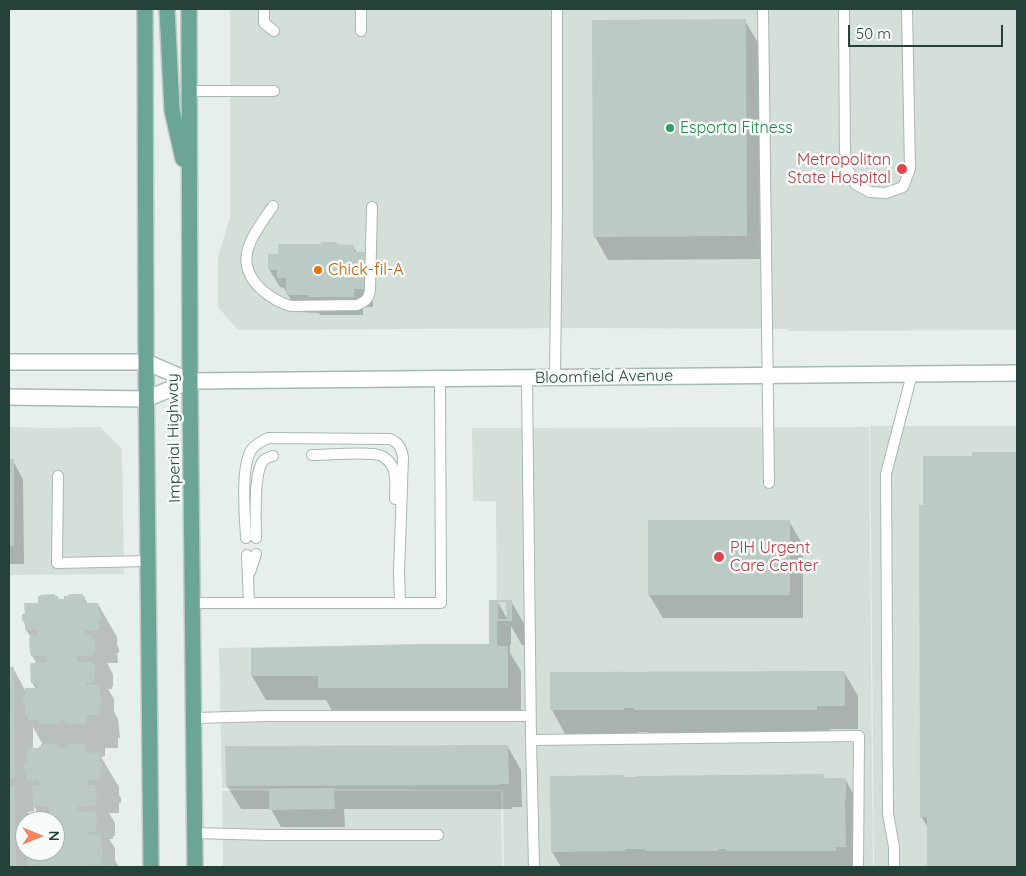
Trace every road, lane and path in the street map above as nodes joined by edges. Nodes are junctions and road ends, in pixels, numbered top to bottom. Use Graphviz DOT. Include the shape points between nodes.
graph roads {
  1 [pos="145,9"];
  2 [pos="167,9"];
  3 [pos="189,9"];
  4 [pos="264,9"];
  5 [pos="361,9"];
  6 [pos="558,9"];
  7 [pos="763,9"];
  8 [pos="844,9"];
  9 [pos="907,9"];
  10 [pos="274,31"];
  11 [pos="360,31"];
  12 [pos="189,91"];
  13 [pos="274,91"];
  14 [pos="190,187"];
  15 [pos="273,206"];
  16 [pos="372,207"];
  17 [pos="9,362"];
  18 [pos="146,362"];
  19 [pos="1017,373"];
  20 [pos="912,374"];
  21 [pos="768,376"];
  22 [pos="527,378"];
  23 [pos="555,378"];
  24 [pos="440,379"];
  25 [pos="190,381"];
  26 [pos="9,397"];
  27 [pos="146,399"];
  28 [pos="312,455"];
  29 [pos="273,456"];
  30 [pos="58,476"];
  31 [pos="769,483"];
  32 [pos="252,555"];
  33 [pos="148,561"];
  34 [pos="399,572"];
  35 [pos="193,603"];
  36 [pos="249,603"];
  37 [pos="400,603"];
  38 [pos="530,716"];
  39 [pos="194,718"];
  40 [pos="531,740"];
  41 [pos="195,832"];
  42 [pos="438,835"];
  43 [pos="151,867"];
  44 [pos="195,867"];
  45 [pos="534,867"];
  46 [pos="858,867"];
  47 [pos="894,867"];
  1 -- 18 [label="main road, Imperial Highway"];
  2 -- 14 [label="main road" via="172,110"];
  3 -- 12 [label="main road, Imperial Highway"];
  4 -- 10 [label="lane" via="264,23"];
  5 -- 11 [label="lane"];
  6 -- 23 [label="lane"];
  7 -- 21 [label="lane"];
  8 -- 9 [label="lane" via="845,164 855,184 870,192 886,193 903,187 910,169"];
  12 -- 13 [label="lane"];
  12 -- 14 [label="main road, Imperial Highway"];
  14 -- 25 [label="main road, Imperial Highway"];
  15 -- 16 [label="lane" via="253,235 246,255 247,271 267,294 291,306 357,305 370,295"];
  17 -- 18 [label="main road, Bloomfield Avenue"];
  18 -- 25 [label="main road, Bloomfield Avenue"];
  18 -- 27 [label="main road, Imperial Highway"];
  19 -- 20 [label="main road, Bloomfield Avenue"];
  20 -- 21 [label="main road, Bloomfield Avenue"];
  20 -- 47 [label="lane" via="886,474 888,814"];
  21 -- 23 [label="main road, Bloomfield Avenue"];
  21 -- 31 [label="lane"];
  22 -- 23 [label="main road, Bloomfield Avenue"];
  22 -- 24 [label="main road, Bloomfield Avenue"];
  22 -- 38 [label="lane"];
  24 -- 25 [label="main road, Bloomfield Avenue"];
  24 -- 37 [label="lane" via="441,603"];
  25 -- 27 [label="main road, Bloomfield Avenue"];
  25 -- 35 [label="main road, Imperial Highway"];
  26 -- 27 [label="main road, Bloomfield Avenue"];
  27 -- 33 [label="main road, Imperial Highway"];
  28 -- 34 [label="lane" via="371,454 388,461 395,476 394,553"];
  29 -- 34 [label="lane" via="263,460 258,473 251,538 244,494 246,466 248,456 259,443 268,438 390,439 397,443 403,457"];
  30 -- 33 [label="lane" via="57,563"];
  32 -- 36 [label="lane" via="248,578"];
  33 -- 43 [label="main road, Imperial Highway"];
  34 -- 37 [label="lane"];
  35 -- 36 [label="lane"];
  35 -- 39 [label="main road, Imperial Highway"];
  36 -- 37 [label="lane"];
  38 -- 39 [label="lane"];
  38 -- 40 [label="lane"];
  39 -- 41 [label="main road, Imperial Highway"];
  40 -- 45 [label="lane"];
  40 -- 46 [label="lane" via="859,736"];
  41 -- 42 [label="lane"];
  41 -- 44 [label="main road, Imperial Highway"];
}
